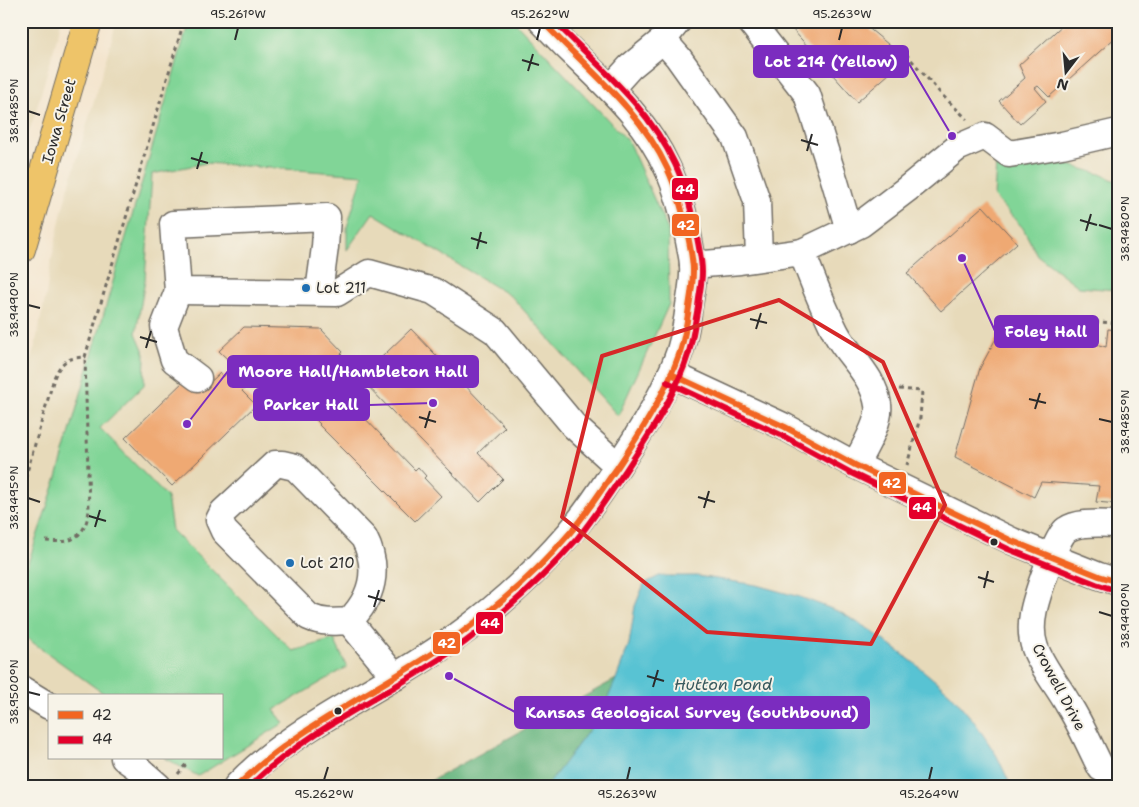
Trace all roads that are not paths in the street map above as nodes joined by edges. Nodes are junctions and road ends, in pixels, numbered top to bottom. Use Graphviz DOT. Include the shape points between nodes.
graph roads {
  1 [pos="88,21"];
  2 [pos="542,21"];
  3 [pos="750,21"];
  4 [pos="670,30"];
  5 [pos="611,88"];
  6 [pos="1118,132"];
  7 [pos="849,230"];
  8 [pos="21,249"];
  9 [pos="802,252"];
  10 [pos="759,257"];
  11 [pos="693,265"];
  12 [pos="178,292"];
  13 [pos="318,292"];
  14 [pos="671,374"];
  15 [pos="198,378"];
  16 [pos="855,465"];
  17 [pos="618,466"];
  18 [pos="1118,524"];
  19 [pos="1050,557"];
  20 [pos="1118,582"];
  21 [pos="349,621"];
  22 [pos="395,677"];
  23 [pos="21,689"];
  24 [pos="48,705"];
  25 [pos="127,760"];
  26 [pos="1118,775"];
  27 [pos="158,786"];
  28 [pos="237,786"];
  1 -- 8 [label="highway, Iowa Street"];
  2 -- 5 [label="street"];
  3 -- 7 [label="street" via="807,94"];
  4 -- 5 [label="street"];
  4 -- 10 [label="street" via="678,57 735,138 757,201"];
  5 -- 11 [label="street" via="641,123 668,168 679,198"];
  6 -- 7 [label="street" via="1009,154 985,136 958,148"];
  7 -- 9 [label="street"];
  9 -- 10 [label="street"];
  9 -- 16 [label="street" via="837,334 872,384 879,406 873,430"];
  10 -- 11 [label="street"];
  11 -- 14 [label="street" via="686,327"];
  12 -- 13 [label="street"];
  12 -- 13 [label="street" via="173,224 327,217"];
  12 -- 15 [label="street" via="164,326 174,360"];
  13 -- 17 [label="street" via="337,293 369,273 433,292 495,331 574,426"];
  14 -- 16 [label="street" via="785,427"];
  14 -- 17 [label="street"];
  16 -- 19 [label="street"];
  17 -- 22 [label="street" via="569,534 531,574 456,637"];
  18 -- 19 [label="street, Crowell Drive" via="1092,524 1064,530"];
  19 -- 20 [label="street"];
  19 -- 26 [label="street, Crowell Drive" via="1033,613 1031,632 1035,648 1070,706 1101,768"];
  21 -- 21 [label="street" via="318,621 309,617 224,531 219,520 223,512 275,464 295,468 364,538 369,547 373,564 371,585 365,602"];
  21 -- 22 [label="street"];
  22 -- 28 [label="street" via="286,742"];
  23 -- 24 [label="street"];
  25 -- 27 [label="street"];
}
